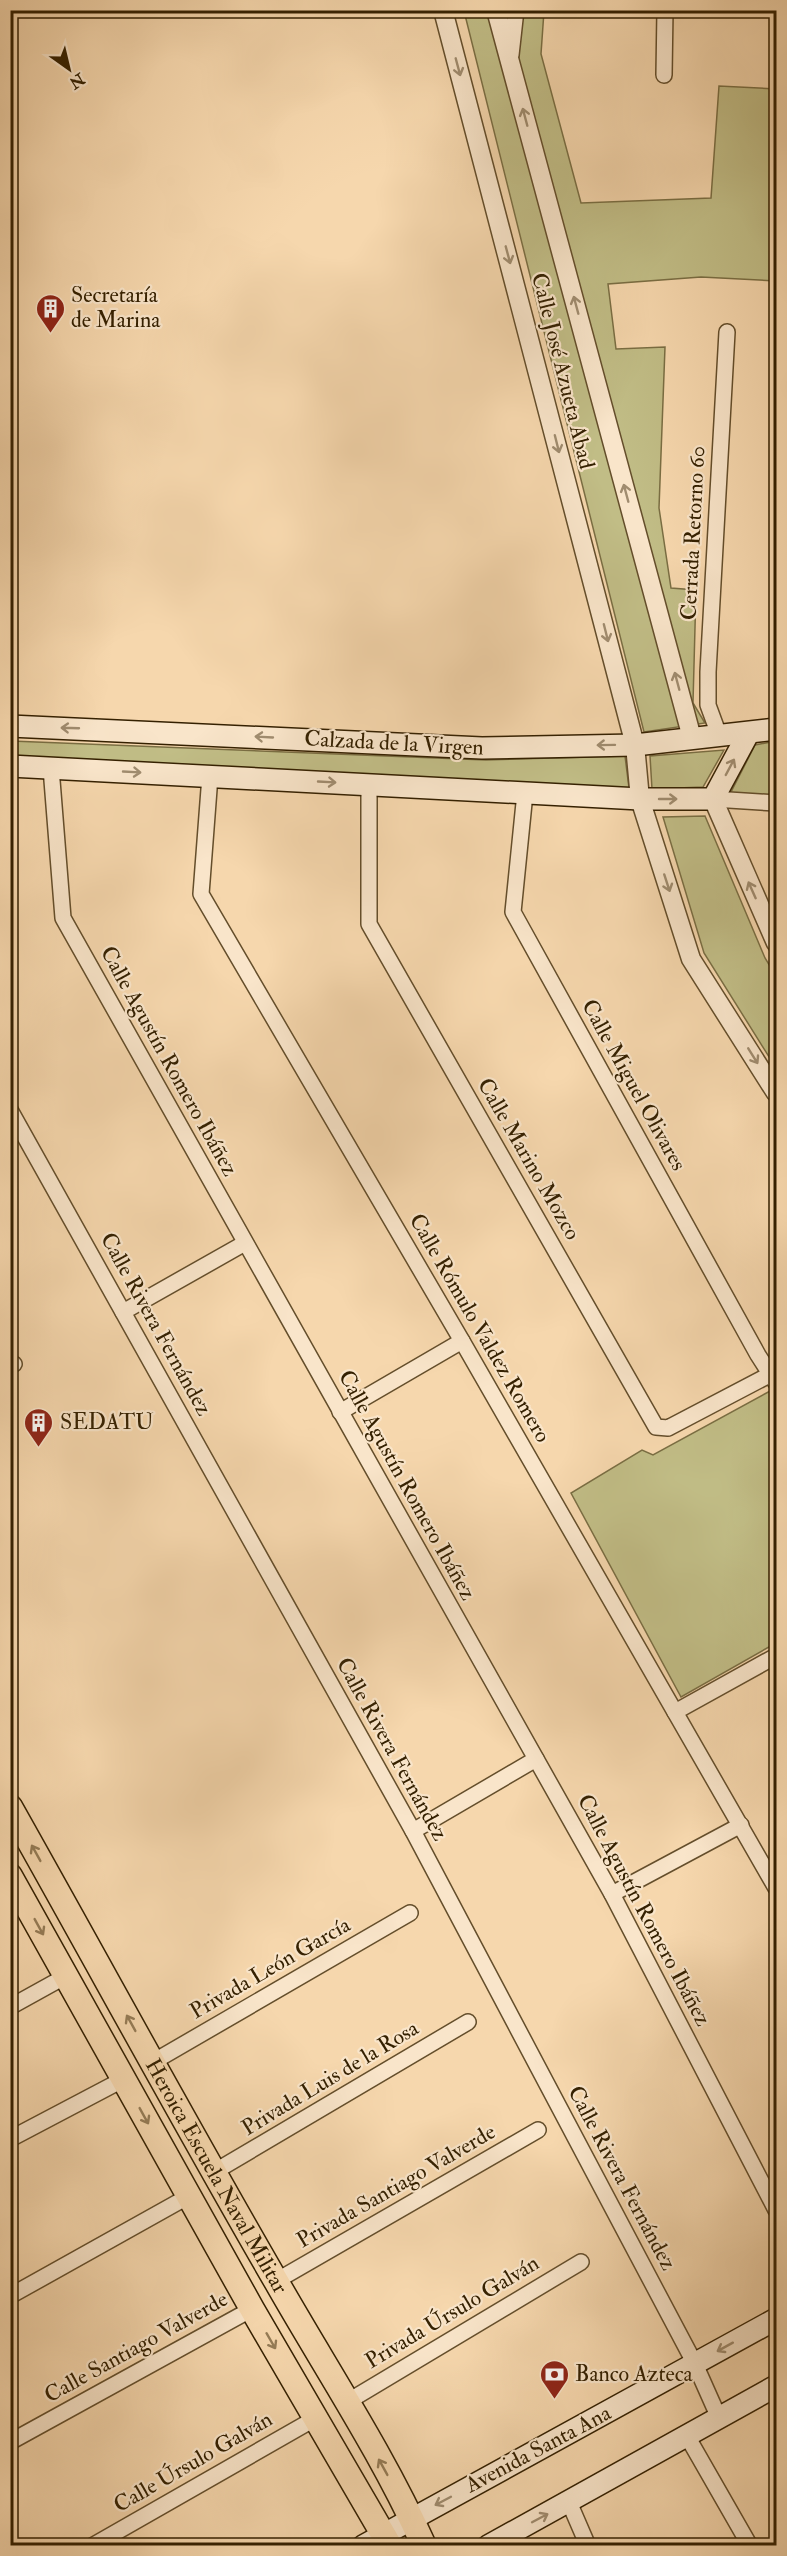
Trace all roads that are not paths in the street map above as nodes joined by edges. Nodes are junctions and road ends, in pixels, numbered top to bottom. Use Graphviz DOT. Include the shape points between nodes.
graph roads {
  1 [pos="443,10"];
  2 [pos="496,10"];
  3 [pos="516,10"];
  4 [pos="665,10"];
  5 [pos="510,61"];
  6 [pos="663,75"];
  7 [pos="728,332"];
  8 [pos="10,726"];
  9 [pos="777,729"];
  10 [pos="748,734"];
  11 [pos="719,735"];
  12 [pos="692,738"];
  13 [pos="635,745"];
  14 [pos="10,766"];
  15 [pos="51,768"];
  16 [pos="210,776"];
  17 [pos="369,784"];
  18 [pos="525,793"];
  19 [pos="640,799"];
  20 [pos="713,799"];
  21 [pos="777,803"];
  22 [pos="777,943"];
  23 [pos="777,1093"];
  24 [pos="10,1110"];
  25 [pos="245,1243"];
  26 [pos="123,1312"];
  27 [pos="462,1341"];
  28 [pos="774,1379"];
  29 [pos="340,1412"];
  30 [pos="777,1656"];
  31 [pos="675,1712"];
  32 [pos="536,1759"];
  33 [pos="10,1807"];
  34 [pos="741,1825"];
  35 [pos="413,1831"];
  36 [pos="10,1876"];
  37 [pos="777,1888"];
  38 [pos="612,1894"];
  39 [pos="410,1913"];
  40 [pos="66,1976"];
  41 [pos="10,2007"];
  42 [pos="468,2022"];
  43 [pos="153,2062"];
  44 [pos="124,2079"];
  45 [pos="538,2130"];
  46 [pos="10,2139"];
  47 [pos="214,2172"];
  48 [pos="189,2196"];
  49 [pos="777,2210"];
  50 [pos="581,2262"];
  51 [pos="276,2282"];
  52 [pos="10,2296"];
  53 [pos="252,2309"];
  54 [pos="777,2319"];
  55 [pos="695,2364"];
  56 [pos="777,2386"];
  57 [pos="347,2402"];
  58 [pos="316,2418"];
  59 [pos="720,2418"];
  60 [pos="687,2436"];
  61 [pos="10,2442"];
  62 [pos="569,2502"];
  63 [pos="412,2518"];
  64 [pos="379,2542"];
  65 [pos="92,2546"];
  66 [pos="424,2546"];
  67 [pos="488,2546"];
  68 [pos="588,2546"];
  69 [pos="750,2546"];
  1 -- 13 [label="street, Calle José Azueta Abad, one-way"];
  2 -- 5 [label="street, Calle José Azueta Abad"];
  3 -- 5 [label="street"];
  4 -- 6 [label="street"];
  12 -- 5 [label="street, Calle José Azueta Abad, one-way"];
  7 -- 11 [label="street, Cerrada Retorno 60" via="708,672 708,705"];
  13 -- 8 [label="main road, Calzada de la Virgen, one-way" via="471,748"];
  9 -- 10 [label="main road, Calzada de la Virgen"];
  10 -- 11 [label="main road, Calzada de la Virgen"];
  20 -- 10 [label="main road, one-way"];
  11 -- 12 [label="main road, Calzada de la Virgen"];
  12 -- 13 [label="main road, Calzada de la Virgen"];
  13 -- 19 [label="street, Calle José Azueta Abad"];
  14 -- 15 [label="main road, Calzada de la Virgen"];
  15 -- 16 [label="main road, Calzada de la Virgen, one-way"];
  15 -- 25 [label="street, Calle Agustín Romero Ibáñez" via="63,918"];
  16 -- 17 [label="main road, Calzada de la Virgen, one-way"];
  16 -- 27 [label="street, Calle Rómulo Valdez Romero" via="201,894"];
  17 -- 18 [label="main road, Calzada de la Virgen"];
  17 -- 28 [label="street, Calle Marino Mozco" via="369,924 656,1427 668,1428"];
  18 -- 19 [label="main road, Calzada de la Virgen"];
  18 -- 28 [label="street, Calle Miguel Olivares" via="513,912"];
  19 -- 20 [label="main road, Calzada de la Virgen, one-way"];
  19 -- 23 [label="street, Calle José Azueta Abad, one-way" via="691,959"];
  20 -- 21 [label="street, Calzada de la Virgen"];
  22 -- 20 [label="street, one-way"];
  24 -- 26 [label="street, Calle Rivera Fernández"];
  25 -- 26 [label="street"];
  25 -- 29 [label="street, Calle Agustín Romero Ibáñez"];
  26 -- 35 [label="street, Calle Rivera Fernández"];
  27 -- 29 [label="street"];
  27 -- 31 [label="street, Calle Rómulo Valdez Romero"];
  29 -- 32 [label="street, Calle Agustín Romero Ibáñez"];
  30 -- 31 [label="street"];
  31 -- 34 [label="street, Calle Rómulo Valdez Romero"];
  32 -- 35 [label="street"];
  32 -- 38 [label="street, Calle Agustín Romero Ibáñez"];
  43 -- 33 [label="main road, Heroica Escuela Naval Militar, one-way"];
  34 -- 37 [label="street, Calle Rómulo Valdez Romero"];
  34 -- 38 [label="street"];
  35 -- 55 [label="street, Calle Rivera Fernández"];
  36 -- 40 [label="main road, Heroica Escuela Naval Militar, one-way"];
  38 -- 49 [label="street, Calle Agustín Romero Ibáñez"];
  39 -- 43 [label="street, Privada León García"];
  40 -- 41 [label="street"];
  40 -- 44 [label="main road, Heroica Escuela Naval Militar"];
  42 -- 47 [label="street, Privada Luis de la Rosa"];
  43 -- 47 [label="main road, Heroica Escuela Naval Militar"];
  44 -- 46 [label="street"];
  44 -- 48 [label="main road, Heroica Escuela Naval Militar, one-way"];
  45 -- 51 [label="street, Privada Santiago Valverde"];
  47 -- 51 [label="main road, Heroica Escuela Naval Militar"];
  48 -- 52 [label="street"];
  48 -- 53 [label="main road, Heroica Escuela Naval Militar"];
  50 -- 57 [label="street, Privada Úrsulo Galván"];
  51 -- 57 [label="main road, Heroica Escuela Naval Militar"];
  53 -- 58 [label="main road, Heroica Escuela Naval Militar, one-way"];
  53 -- 61 [label="street, Calle Santiago Valverde"];
  54 -- 55 [label="main road, Avenida Santa Ana, one-way"];
  55 -- 59 [label="street, Calle Rivera Fernández"];
  55 -- 63 [label="main road, Avenida Santa Ana, one-way"];
  56 -- 59 [label="main road"];
  63 -- 57 [label="main road, Heroica Escuela Naval Militar, one-way"];
  58 -- 64 [label="main road, Heroica Escuela Naval Militar"];
  58 -- 65 [label="street, Calle Úrsulo Galván"];
  59 -- 60 [label="main road"];
  60 -- 62 [label="main road"];
  60 -- 69 [label="street"];
  67 -- 62 [label="main road, one-way"];
  62 -- 68 [label="street"];
  63 -- 64 [label="main road, Avenida Santa Ana"];
  63 -- 66 [label="main road, Heroica Escuela Naval Militar"];
}
